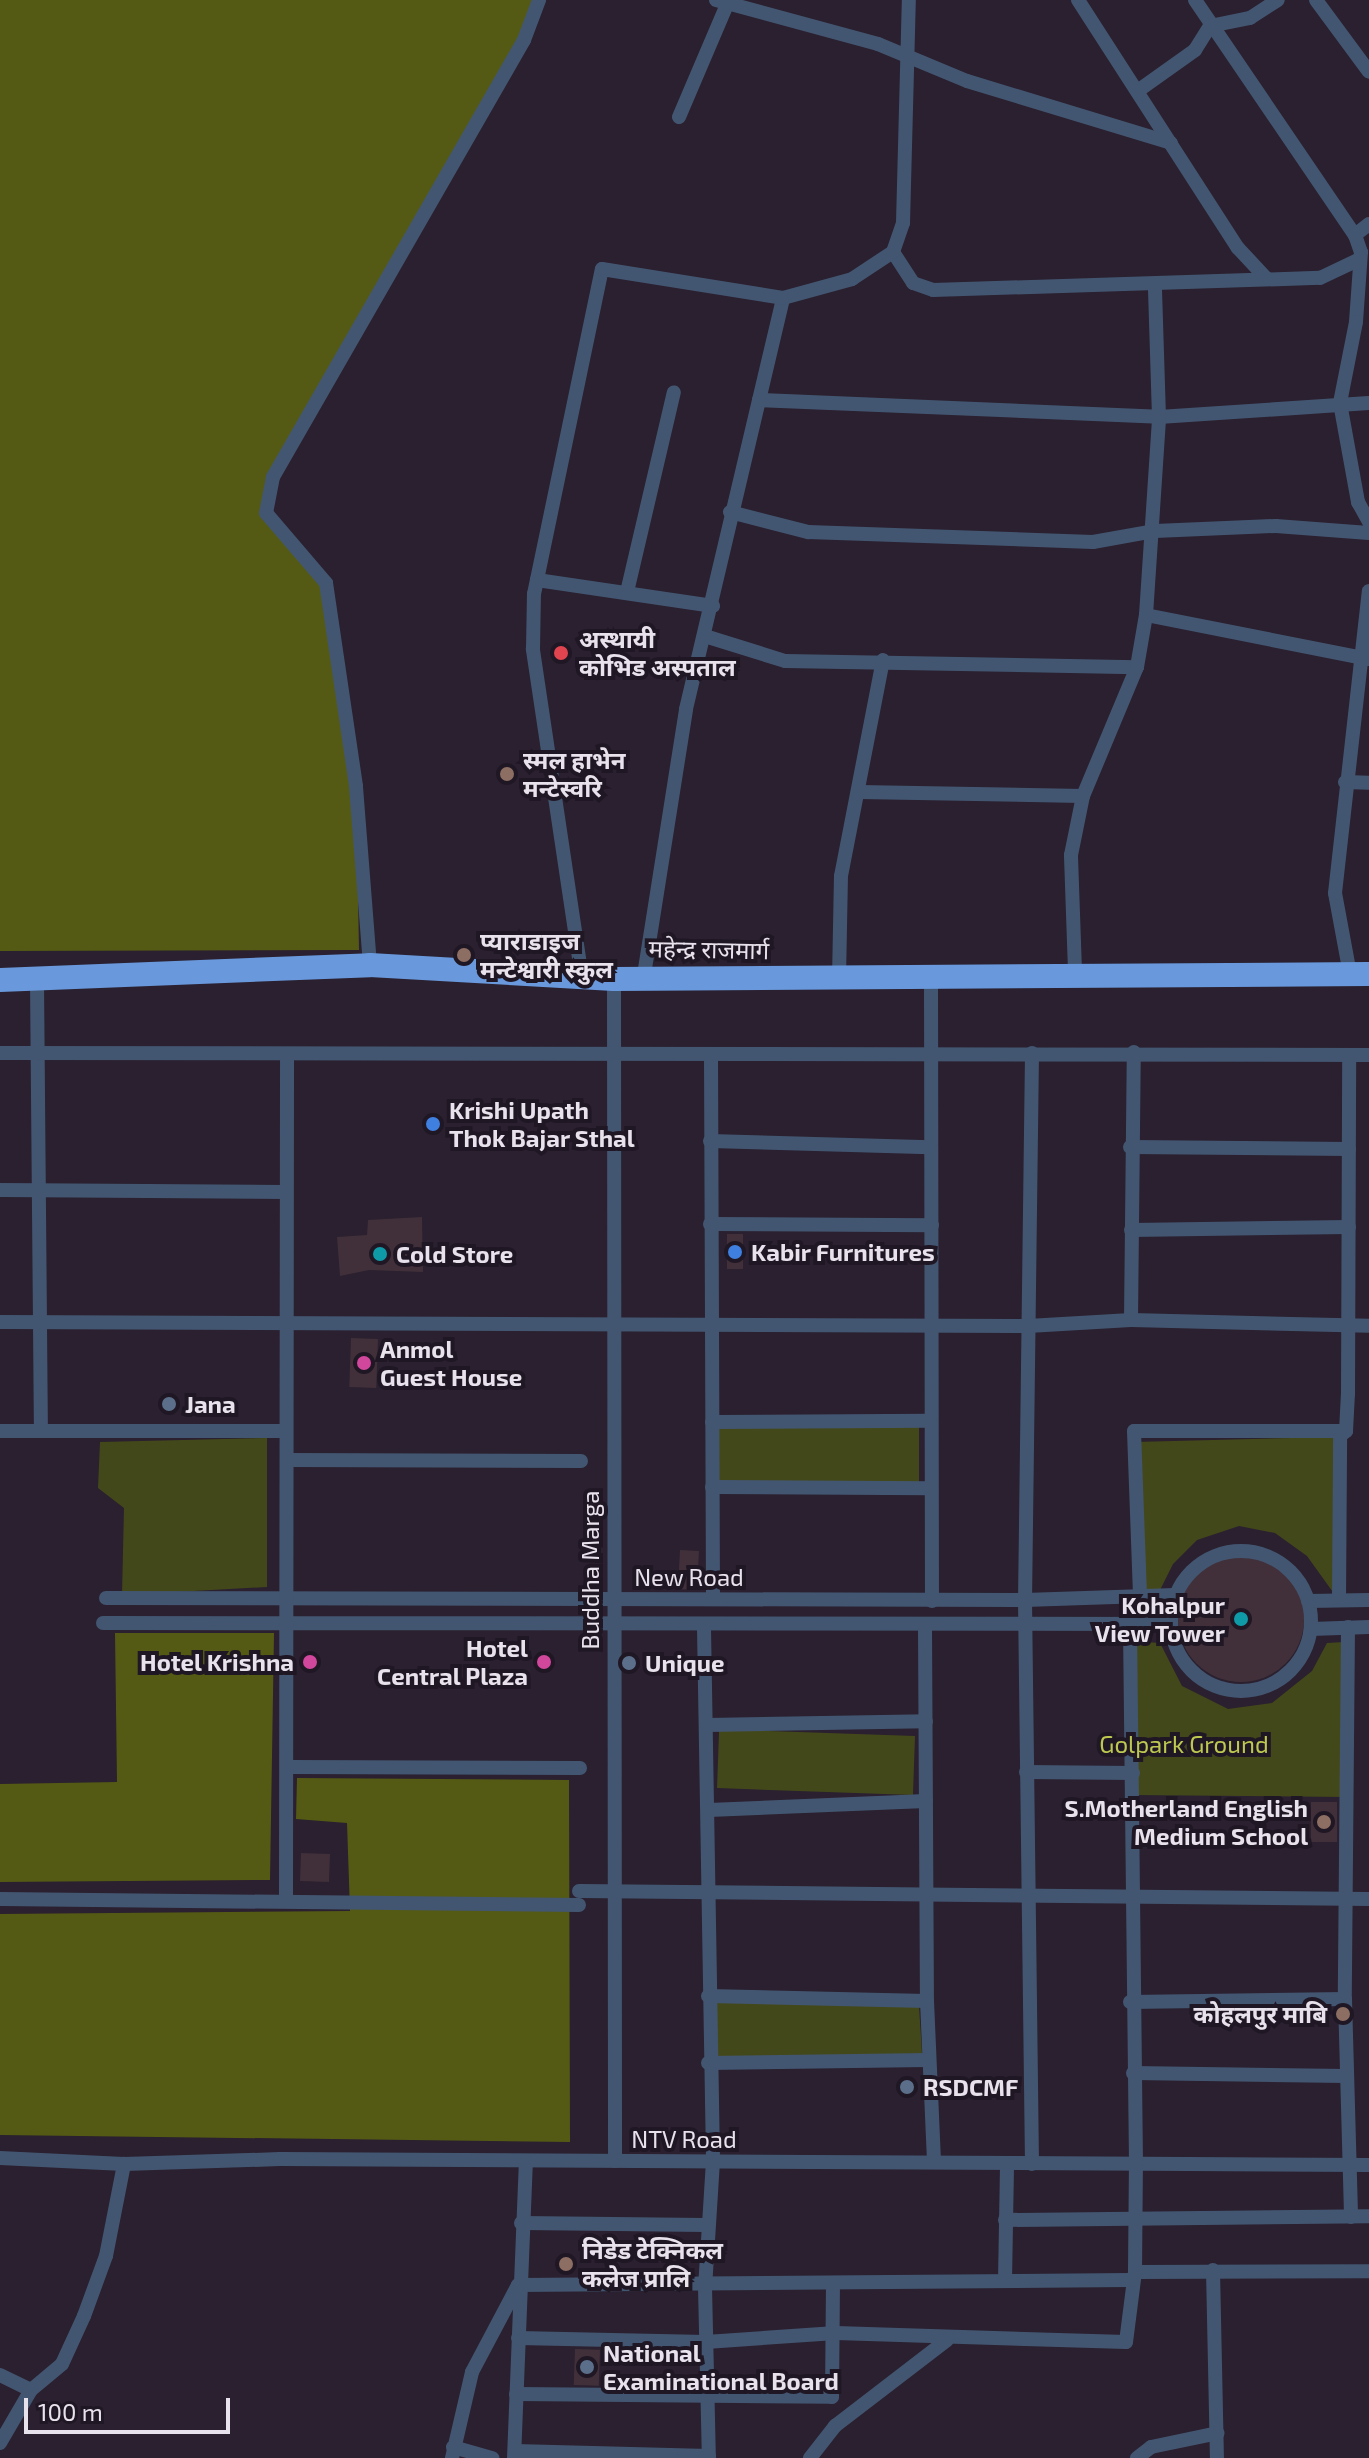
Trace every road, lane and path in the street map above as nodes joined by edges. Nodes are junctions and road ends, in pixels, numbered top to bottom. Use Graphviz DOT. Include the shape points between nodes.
graph roads {
  1 [pos="539,0"];
  2 [pos="909,0"];
  3 [pos="1078,0"];
  4 [pos="1195,0"];
  5 [pos="1278,0"];
  6 [pos="1316,0"];
  7 [pos="725,1"];
  8 [pos="1210,26"];
  9 [pos="903,57"];
  10 [pos="1369,72"];
  11 [pos="1139,90"];
  12 [pos="679,117"];
  13 [pos="1171,143"];
  14 [pos="1369,224"];
  15 [pos="1355,235"];
  16 [pos="893,252"];
  17 [pos="1360,259"];
  18 [pos="1266,278"];
  19 [pos="1155,287"];
  20 [pos="783,298"];
  21 [pos="674,392"];
  22 [pos="759,400"];
  23 [pos="1340,403"];
  24 [pos="1369,403"];
  25 [pos="1159,417"];
  26 [pos="730,512"];
  27 [pos="1369,522"];
  28 [pos="1155,531"];
  29 [pos="1369,533"];
  30 [pos="537,580"];
  31 [pos="1369,591"];
  32 [pos="627,592"];
  33 [pos="713,606"];
  34 [pos="1146,615"];
  35 [pos="708,637"];
  36 [pos="1365,659"];
  37 [pos="883,660"];
  38 [pos="1137,667"];
  39 [pos="1345,782"];
  40 [pos="1369,783"];
  41 [pos="859,792"];
  42 [pos="1083,796"];
  43 [pos="370,965"];
  44 [pos="1075,971"];
  45 [pos="931,973"];
  46 [pos="1360,974"];
  47 [pos="644,975"];
  48 [pos="582,978"];
  49 [pos="614,979"];
  50 [pos="839,979"];
  51 [pos="0,980"];
  52 [pos="37,981"];
  53 [pos="1134,1052"];
  54 [pos="0,1053"];
  55 [pos="39,1053"];
  56 [pos="931,1053"];
  57 [pos="1032,1053"];
  58 [pos="614,1054"];
  59 [pos="711,1054"];
  60 [pos="1369,1055"];
  61 [pos="1349,1056"];
  62 [pos="287,1058"];
  63 [pos="710,1141"];
  64 [pos="930,1147"];
  65 [pos="1130,1147"];
  66 [pos="1349,1149"];
  67 [pos="0,1190"];
  68 [pos="36,1190"];
  69 [pos="285,1192"];
  70 [pos="710,1224"];
  71 [pos="932,1225"];
  72 [pos="1349,1227"];
  73 [pos="1131,1230"];
  74 [pos="1131,1320"];
  75 [pos="285,1321"];
  76 [pos="0,1322"];
  77 [pos="40,1322"];
  78 [pos="613,1323"];
  79 [pos="934,1323"];
  80 [pos="711,1324"];
  81 [pos="1349,1324"];
  82 [pos="1028,1326"];
  83 [pos="1369,1326"];
  84 [pos="930,1421"];
  85 [pos="712,1422"];
  86 [pos="41,1430"];
  87 [pos="0,1431"];
  88 [pos="286,1431"];
  89 [pos="1346,1431"];
  90 [pos="287,1460"];
  91 [pos="581,1461"];
  92 [pos="712,1487"];
  93 [pos="929,1488"];
  94 [pos="1140,1595"];
  95 [pos="1175,1595"];
  96 [pos="287,1597"];
  97 [pos="106,1598"];
  98 [pos="613,1598"];
  99 [pos="713,1598"];
  100 [pos="1339,1599"];
  101 [pos="1025,1600"];
  102 [pos="1369,1600"];
  103 [pos="932,1601"];
  104 [pos="1308,1601"];
  105 [pos="287,1622"];
  106 [pos="103,1623"];
  107 [pos="1170,1624"];
  108 [pos="612,1625"];
  109 [pos="1130,1626"];
  110 [pos="925,1627"];
  111 [pos="1027,1627"];
  112 [pos="1348,1627"];
  113 [pos="1369,1627"];
  114 [pos="704,1628"];
  115 [pos="1311,1629"];
  116 [pos="926,1721"];
  117 [pos="707,1725"];
  118 [pos="288,1767"];
  119 [pos="580,1768"];
  120 [pos="1026,1772"];
  121 [pos="1133,1773"];
  122 [pos="926,1801"];
  123 [pos="709,1810"];
  124 [pos="612,1890"];
  125 [pos="704,1891"];
  126 [pos="1131,1896"];
  127 [pos="929,1898"];
  128 [pos="1346,1898"];
  129 [pos="0,1899"];
  130 [pos="286,1899"];
  131 [pos="1028,1899"];
  132 [pos="1369,1899"];
  133 [pos="708,1996"];
  134 [pos="1345,1999"];
  135 [pos="927,2001"];
  136 [pos="1130,2002"];
  137 [pos="928,2060"];
  138 [pos="708,2063"];
  139 [pos="1133,2073"];
  140 [pos="1346,2076"];
  141 [pos="0,2158"];
  142 [pos="934,2160"];
  143 [pos="615,2161"];
  144 [pos="713,2161"];
  145 [pos="526,2163"];
  146 [pos="124,2164"];
  147 [pos="1007,2164"];
  148 [pos="1032,2164"];
  149 [pos="1136,2164"];
  150 [pos="1369,2165"];
  151 [pos="1350,2166"];
  152 [pos="1369,2216"];
  153 [pos="1351,2217"];
  154 [pos="1005,2220"];
  155 [pos="521,2223"];
  156 [pos="1135,2223"];
  157 [pos="706,2225"];
  158 [pos="1213,2270"];
  159 [pos="1369,2271"];
  160 [pos="1133,2276"];
  161 [pos="1005,2281"];
  162 [pos="833,2284"];
  163 [pos="518,2285"];
  164 [pos="705,2287"];
  165 [pos="836,2333"];
  166 [pos="518,2338"];
  167 [pos="947,2340"];
  168 [pos="706,2342"];
  169 [pos="0,2375"];
  170 [pos="31,2390"];
  171 [pos="516,2394"];
  172 [pos="707,2396"];
  173 [pos="832,2397"];
  174 [pos="835,2426"];
  175 [pos="1218,2433"];
  176 [pos="0,2443"];
  177 [pos="453,2453"];
  178 [pos="514,2454"];
  179 [pos="709,2457"];
  180 [pos="492,2458"];
  181 [pos="810,2458"];
  182 [pos="1137,2458"];
  183 [pos="1217,2458"];
  1 -- 43 [label="street" via="524,40 359,322 271,489 266,513 326,583 356,786"];
  2 -- 9 [label="street"];
  3 -- 11 [label="street"];
  4 -- 8 [label="street"];
  5 -- 8 [label="street" via="1250,18"];
  6 -- 10 [label="street"];
  7 -- 9 [label="street"];
  7 -- 12 [label="street"];
  8 -- 11 [label="street" via="1195,50"];
  8 -- 15 [label="street"];
  9 -- 13 [label="street"];
  9 -- 16 [label="street" via="903,223"];
  11 -- 13 [label="street"];
  13 -- 18 [label="street" via="1238,248"];
  14 -- 15 [label="street"];
  15 -- 17 [label="street"];
  16 -- 19 [label="street" via="913,283 933,290"];
  16 -- 20 [label="street" via="852,279"];
  17 -- 18 [label="street" via="1320,278"];
  17 -- 23 [label="street" via="1356,322"];
  18 -- 19 [label="street"];
  19 -- 25 [label="street"];
  20 -- 22 [label="street"];
  20 -- 30 [label="street" via="602,269"];
  21 -- 32 [label="street"];
  22 -- 25 [label="street"];
  22 -- 26 [label="street"];
  23 -- 24 [label="street"];
  23 -- 25 [label="street"];
  23 -- 27 [label="street" via="1358,502"];
  25 -- 28 [label="street"];
  26 -- 28 [label="street" via="808,532 1093,542"];
  26 -- 33 [label="street"];
  28 -- 29 [label="street" via="1276,526"];
  28 -- 34 [label="street"];
  30 -- 32 [label="street"];
  30 -- 48 [label="street" via="533,649"];
  31 -- 36 [label="street"];
  32 -- 33 [label="street"];
  33 -- 35 [label="street"];
  34 -- 36 [label="street"];
  34 -- 38 [label="street"];
  35 -- 37 [label="street" via="785,661"];
  35 -- 47 [label="street" via="686,709"];
  36 -- 39 [label="street"];
  37 -- 38 [label="street"];
  37 -- 41 [label="street"];
  38 -- 42 [label="street"];
  39 -- 40 [label="street"];
  39 -- 46 [label="street" via="1335,893"];
  41 -- 42 [label="street"];
  41 -- 50 [label="street" via="841,876"];
  42 -- 44 [label="street" via="1071,855"];
  43 -- 48 [label="highway, महेन्द्र राजमार्ग"];
  43 -- 52 [label="highway, महेन्द्र राजमार्ग"];
  44 -- 45 [label="highway, महेन्द्र राजमार्ग"];
  44 -- 46 [label="highway, महेन्द्र राजमार्ग"];
  45 -- 50 [label="highway, महेन्द्र राजमार्ग"];
  45 -- 56 [label="street"];
  47 -- 49 [label="highway, महेन्द्र राजमार्ग"];
  47 -- 50 [label="highway, महेन्द्र राजमार्ग"];
  48 -- 49 [label="highway, महेन्द्र राजमार्ग"];
  49 -- 58 [label="street, Buddha Marga"];
  51 -- 52 [label="highway, महेन्द्र राजमार्ग"];
  52 -- 55 [label="street"];
  53 -- 57 [label="street"];
  53 -- 61 [label="street"];
  53 -- 65 [label="street"];
  54 -- 55 [label="street"];
  55 -- 62 [label="street"];
  55 -- 68 [label="street"];
  56 -- 57 [label="street"];
  56 -- 59 [label="street"];
  56 -- 64 [label="street"];
  57 -- 82 [label="street"];
  58 -- 59 [label="street"];
  58 -- 62 [label="street"];
  58 -- 78 [label="street, Buddha Marga"];
  59 -- 63 [label="street"];
  60 -- 61 [label="street"];
  61 -- 66 [label="street"];
  62 -- 69 [label="street"];
  63 -- 64 [label="street"];
  63 -- 70 [label="street"];
  64 -- 71 [label="street"];
  65 -- 66 [label="street"];
  65 -- 73 [label="street"];
  66 -- 72 [label="street"];
  67 -- 68 [label="street"];
  68 -- 69 [label="street"];
  68 -- 77 [label="street"];
  69 -- 75 [label="street"];
  70 -- 71 [label="street"];
  70 -- 80 [label="street"];
  71 -- 79 [label="street"];
  72 -- 73 [label="street"];
  72 -- 81 [label="street"];
  73 -- 74 [label="street"];
  74 -- 81 [label="street"];
  74 -- 82 [label="street"];
  75 -- 77 [label="street"];
  75 -- 78 [label="street"];
  75 -- 88 [label="street"];
  76 -- 77 [label="street"];
  77 -- 86 [label="street"];
  78 -- 80 [label="street"];
  78 -- 98 [label="street, Buddha Marga"];
  79 -- 80 [label="street"];
  79 -- 82 [label="street"];
  79 -- 84 [label="street"];
  80 -- 85 [label="street"];
  81 -- 83 [label="street"];
  81 -- 89 [label="street"];
  82 -- 101 [label="street"];
  84 -- 85 [label="street"];
  84 -- 93 [label="street"];
  85 -- 92 [label="street"];
  86 -- 87 [label="street"];
  86 -- 88 [label="street"];
  88 -- 90 [label="street"];
  89 -- 94 [label="street" via="1134,1431"];
  89 -- 100 [label="street" via="1340,1436"];
  90 -- 91 [label="street"];
  90 -- 96 [label="street"];
  92 -- 93 [label="street"];
  92 -- 99 [label="street"];
  93 -- 103 [label="street"];
  94 -- 95 [label="street, New Road"];
  94 -- 101 [label="street, New Road"];
  95 -- 104 [label="street" via="1192,1572 1215,1556 1253,1552 1288,1569"];
  95 -- 107 [label="street"];
  96 -- 97 [label="street, New Road"];
  96 -- 98 [label="street, New Road"];
  96 -- 105 [label="street"];
  98 -- 99 [label="street, New Road"];
  98 -- 108 [label="street, Buddha Marga"];
  99 -- 103 [label="street, New Road"];
  100 -- 102 [label="street"];
  100 -- 104 [label="street"];
  101 -- 103 [label="street, New Road"];
  101 -- 111 [label="street"];
  104 -- 115 [label="street"];
  105 -- 106 [label="street, New Road"];
  105 -- 108 [label="street, New Road"];
  105 -- 118 [label="street"];
  107 -- 109 [label="street, New Road"];
  107 -- 115 [label="street" via="1177,1651 1193,1673 1217,1687 1245,1691 1284,1677 1302,1655"];
  108 -- 114 [label="street, New Road"];
  108 -- 124 [label="street, Buddha Marga"];
  109 -- 111 [label="street, New Road"];
  109 -- 121 [label="street"];
  110 -- 111 [label="street, New Road"];
  110 -- 114 [label="street, New Road"];
  110 -- 116 [label="street"];
  111 -- 120 [label="street"];
  112 -- 113 [label="street"];
  112 -- 115 [label="street"];
  112 -- 128 [label="street"];
  114 -- 117 [label="street"];
  116 -- 117 [label="street"];
  116 -- 122 [label="street"];
  117 -- 123 [label="street"];
  118 -- 119 [label="street"];
  118 -- 130 [label="street"];
  120 -- 121 [label="street"];
  120 -- 131 [label="street"];
  121 -- 126 [label="street"];
  122 -- 123 [label="street"];
  122 -- 127 [label="street"];
  123 -- 125 [label="street"];
  124 -- 125 [label="street"];
  124 -- 130 [label="street" via="579,1898"];
  124 -- 143 [label="street, Buddha Marga"];
  125 -- 127 [label="street"];
  125 -- 133 [label="street"];
  126 -- 128 [label="street"];
  126 -- 131 [label="street"];
  126 -- 136 [label="street"];
  127 -- 131 [label="street"];
  127 -- 135 [label="street"];
  128 -- 132 [label="street"];
  128 -- 134 [label="street"];
  129 -- 130 [label="street"];
  131 -- 148 [label="street"];
  133 -- 135 [label="street"];
  133 -- 138 [label="street"];
  134 -- 136 [label="street"];
  134 -- 140 [label="street"];
  135 -- 137 [label="street"];
  136 -- 139 [label="street"];
  137 -- 138 [label="street"];
  137 -- 142 [label="street"];
  138 -- 144 [label="street"];
  139 -- 140 [label="street"];
  139 -- 149 [label="street"];
  140 -- 151 [label="street"];
  141 -- 146 [label="street, NTV Road"];
  142 -- 144 [label="street, NTV Road"];
  142 -- 147 [label="street, NTV Road"];
  143 -- 144 [label="street, NTV Road"];
  143 -- 145 [label="street, NTV Road"];
  144 -- 157 [label="street"];
  145 -- 146 [label="street, NTV Road"];
  145 -- 155 [label="street"];
  146 -- 170 [label="street" via="106,2256 84,2316 62,2364"];
  147 -- 148 [label="street, NTV Road"];
  147 -- 154 [label="street"];
  148 -- 149 [label="street, NTV Road"];
  149 -- 151 [label="street, NTV Road"];
  149 -- 156 [label="street"];
  150 -- 151 [label="street, NTV Road"];
  151 -- 153 [label="street"];
  152 -- 153 [label="street"];
  153 -- 156 [label="street" via="1291,2213"];
  154 -- 156 [label="street"];
  154 -- 161 [label="street"];
  155 -- 157 [label="street"];
  155 -- 163 [label="street"];
  156 -- 160 [label="street"];
  157 -- 164 [label="street"];
  158 -- 159 [label="street"];
  158 -- 160 [label="street"];
  158 -- 175 [label="street"];
  160 -- 161 [label="street"];
  160 -- 167 [label="street" via="1126,2342"];
  161 -- 162 [label="street"];
  162 -- 164 [label="street"];
  162 -- 165 [label="street"];
  163 -- 164 [label="street"];
  163 -- 166 [label="street"];
  163 -- 177 [label="street" via="472,2372"];
  164 -- 168 [label="street"];
  165 -- 167 [label="street"];
  165 -- 168 [label="street"];
  165 -- 173 [label="street"];
  166 -- 168 [label="street"];
  166 -- 171 [label="street"];
  167 -- 174 [label="street"];
  168 -- 172 [label="street"];
  169 -- 170 [label="street"];
  170 -- 176 [label="street"];
  171 -- 172 [label="street"];
  171 -- 178 [label="street"];
  172 -- 173 [label="street"];
  172 -- 179 [label="street"];
  173 -- 174 [label="street"];
  174 -- 181 [label="street"];
  175 -- 182 [label="street" via="1151,2447"];
  175 -- 183 [label="street"];
  177 -- 180 [label="street"];
  178 -- 179 [label="street"];
}
